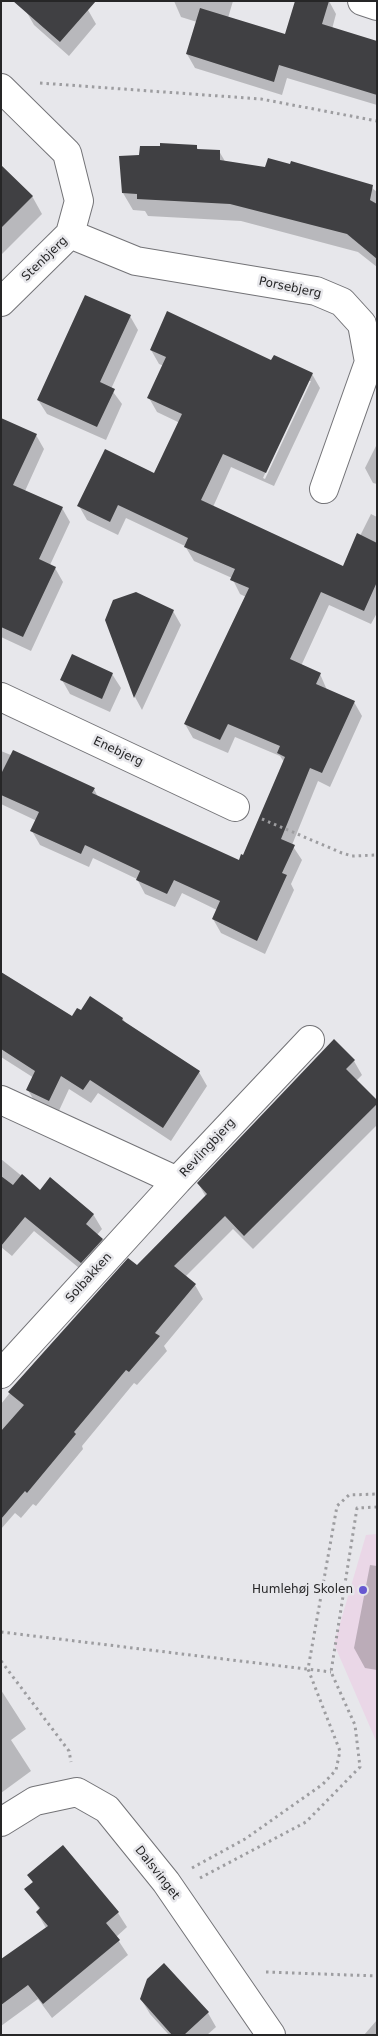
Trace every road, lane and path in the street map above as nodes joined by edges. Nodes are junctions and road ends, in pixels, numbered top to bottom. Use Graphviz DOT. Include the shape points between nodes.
graph roads {
  1 [pos="362,1"];
  2 [pos="377,6"];
  3 [pos="30,82"];
  4 [pos="1,88"];
  5 [pos="377,121"];
  6 [pos="70,234"];
  7 [pos="1,302"];
  8 [pos="324,489"];
  9 [pos="1,697"];
  10 [pos="235,807"];
  11 [pos="377,855"];
  12 [pos="310,1040"];
  13 [pos="1,1100"];
  14 [pos="177,1181"];
  15 [pos="1,1374"];
  16 [pos="377,1494"];
  17 [pos="377,1507"];
  18 [pos="1,1632"];
  19 [pos="1,1661"];
  20 [pos="308,1669"];
  21 [pos="331,1672"];
  22 [pos="77,1792"];
  23 [pos="1,1822"];
  24 [pos="170,1887"];
  25 [pos="228,1971"];
  26 [pos="377,1976"];
  27 [pos="271,2035"];
  1 -- 2 [label="street"];
  3 -- 5 [label="path" via="261,99"];
  4 -- 6 [label="street, Stenbjerg" via="67,153 79,200"];
  6 -- 7 [label="street, Stenbjerg"];
  6 -- 8 [label="street, Porsebjerg" via="136,261 316,291 342,302 362,324 369,362"];
  9 -- 10 [label="street, Enebjerg"];
  10 -- 11 [label="path" via="342,853"];
  12 -- 14 [label="street, Revlingbjerg"];
  13 -- 14 [label="street, Revlingbjerg"];
  14 -- 15 [label="street, Solbakken"];
  16 -- 20 [label="path" via="349,1495 337,1506"];
  17 -- 21 [label="path" via="357,1508"];
  18 -- 20 [label="path"];
  19 -- 22 [label="path" via="69,1751"];
  20 -- 21 [label="path"];
  20 -- 24 [label="path" via="340,1751 336,1770 323,1784 245,1839"];
  21 -- 24 [label="path" via="355,1725 360,1766 306,1822"];
  22 -- 23 [label="street" via="35,1801"];
  22 -- 24 [label="street, Dalsvinget" via="106,1810"];
  24 -- 25 [label="street, Dalsvinget"];
  25 -- 26 [label="path"];
  25 -- 27 [label="street, Dalsvinget"];
}
